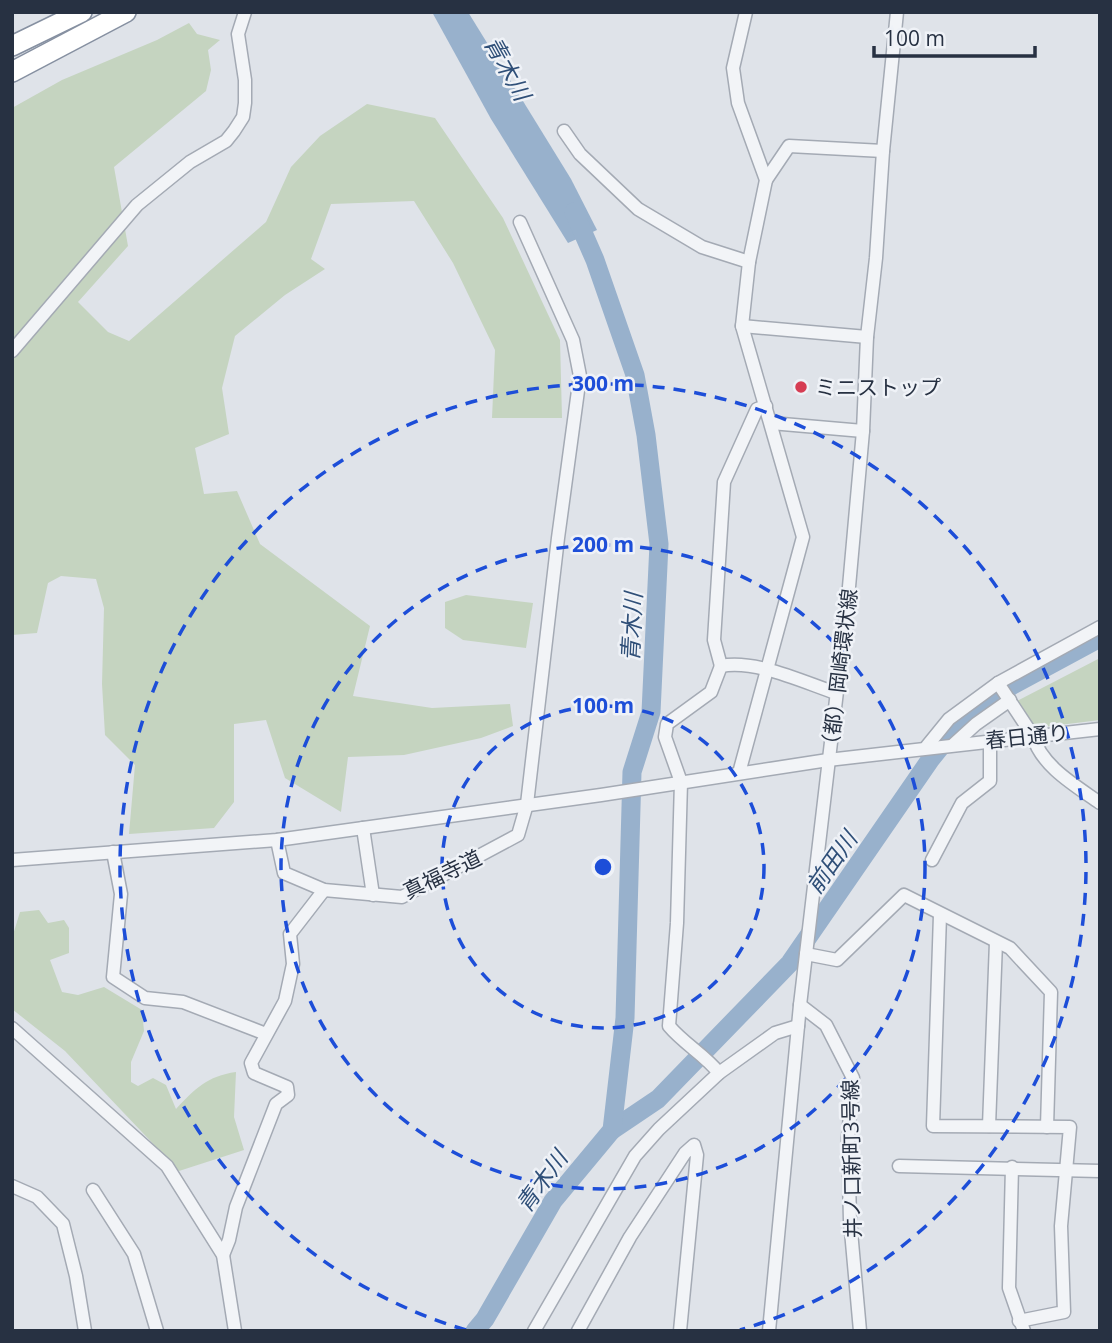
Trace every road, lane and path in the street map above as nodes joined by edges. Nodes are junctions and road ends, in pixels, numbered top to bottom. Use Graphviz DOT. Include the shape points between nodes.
graph roads {
  1 [pos="82,12"];
  2 [pos="126,12"];
  3 [pos="245,12"];
  4 [pos="746,12"];
  5 [pos="897,12"];
  6 [pos="12,46"];
  7 [pos="12,72"];
  8 [pos="564,131"];
  9 [pos="883,151"];
  10 [pos="766,180"];
  11 [pos="520,222"];
  12 [pos="749,262"];
  13 [pos="742,326"];
  14 [pos="867,337"];
  15 [pos="12,351"];
  16 [pos="766,406"];
  17 [pos="771,423"];
  18 [pos="863,431"];
  19 [pos="1100,628"];
  20 [pos="721,666"];
  21 [pos="766,670"];
  22 [pos="998,683"];
  23 [pos="836,693"];
  24 [pos="1010,700"];
  25 [pos="1100,729"];
  26 [pos="1033,736"];
  27 [pos="990,740"];
  28 [pos="954,744"];
  29 [pos="927,747"];
  30 [pos="828,760"];
  31 [pos="739,773"];
  32 [pos="679,783"];
  33 [pos="1100,803"];
  34 [pos="527,804"];
  35 [pos="363,828"];
  36 [pos="277,839"];
  37 [pos="113,852"];
  38 [pos="12,860"];
  39 [pos="932,860"];
  40 [pos="324,890"];
  41 [pos="373,895"];
  42 [pos="940,915"];
  43 [pos="996,942"];
  44 [pos="806,953"];
  45 [pos="800,1005"];
  46 [pos="798,1026"];
  47 [pos="12,1028"];
  48 [pos="266,1034"];
  49 [pos="715,1068"];
  50 [pos="989,1126"];
  51 [pos="1047,1127"];
  52 [pos="899,1166"];
  53 [pos="1013,1167"];
  54 [pos="1068,1170"];
  55 [pos="1100,1171"];
  56 [pos="12,1186"];
  57 [pos="93,1190"];
  58 [pos="223,1255"];
  59 [pos="1021,1326"];
  60 [pos="85,1331"];
  61 [pos="157,1331"];
  62 [pos="235,1331"];
  63 [pos="534,1331"];
  64 [pos="578,1331"];
  65 [pos="680,1331"];
  66 [pos="769,1331"];
  67 [pos="860,1331"];
  1 -- 6 [label="highway"];
  2 -- 7 [label="highway"];
  3 -- 15 [label="street" via="238,34 245,103 234,131 137,205"];
  4 -- 10 [label="street" via="733,68 738,103"];
  5 -- 9 [label="street, （都）岡崎環状線"];
  8 -- 12 [label="street" via="580,154 638,209 702,247"];
  9 -- 10 [label="street" via="789,146"];
  9 -- 14 [label="street, （都）岡崎環状線"];
  10 -- 12 [label="street"];
  11 -- 34 [label="street, 真福寺道" via="573,340 580,376"];
  12 -- 13 [label="street"];
  13 -- 14 [label="street"];
  13 -- 16 [label="street"];
  14 -- 18 [label="street, （都）岡崎環状線"];
  16 -- 17 [label="street"];
  16 -- 20 [label="street" via="757,409 724,482 714,640"];
  17 -- 18 [label="street"];
  17 -- 21 [label="street" via="803,537"];
  18 -- 23 [label="street, （都）岡崎環状線"];
  19 -- 22 [label="street"];
  20 -- 21 [label="street" via="735,663"];
  20 -- 32 [label="street" via="711,692 667,724 665,737"];
  21 -- 23 [label="street"];
  21 -- 31 [label="street"];
  22 -- 24 [label="street"];
  22 -- 29 [label="street" via="949,719"];
  23 -- 30 [label="street, （都）岡崎環状線"];
  24 -- 26 [label="street"];
  24 -- 28 [label="street"];
  25 -- 26 [label="street, 春日通り"];
  26 -- 27 [label="street, 春日通り"];
  26 -- 33 [label="street" via="1035,745 1060,774"];
  27 -- 28 [label="street, 春日通り"];
  27 -- 39 [label="street" via="990,781 962,803"];
  28 -- 29 [label="street, 春日通り"];
  29 -- 30 [label="street"];
  30 -- 31 [label="street"];
  30 -- 44 [label="street, （都）岡崎環状線"];
  31 -- 32 [label="street"];
  32 -- 34 [label="street"];
  32 -- 49 [label="street" via="677,923 669,1026"];
  34 -- 35 [label="street"];
  34 -- 41 [label="street, 真福寺道" via="518,835 402,897"];
  35 -- 36 [label="street"];
  35 -- 41 [label="street"];
  36 -- 37 [label="street"];
  36 -- 40 [label="street, 真福寺道" via="284,873"];
  37 -- 38 [label="street"];
  37 -- 48 [label="street" via="121,894 113,977 145,999 183,1002"];
  40 -- 41 [label="street, 真福寺道"];
  40 -- 48 [label="street" via="290,934 293,964 285,1001"];
  42 -- 43 [label="street"];
  42 -- 44 [label="street" via="904,895 837,960"];
  42 -- 50 [label="street" via="933,1126"];
  43 -- 50 [label="street"];
  43 -- 51 [label="street" via="1010,948 1051,992"];
  44 -- 45 [label="street, （都）岡崎環状線"];
  45 -- 46 [label="street, （都）岡崎環状線"];
  45 -- 67 [label="street, 井ノ口新町3号線" via="826,1025 853,1078 848,1138 850,1220"];
  46 -- 49 [label="street" via="775,1033"];
  46 -- 66 [label="street, （都）岡崎環状線"];
  47 -- 58 [label="street" via="167,1167"];
  48 -- 58 [label="street" via="251,1063 254,1073 287,1087 288,1095 276,1104 236,1207"];
  49 -- 63 [label="street" via="635,1156"];
  50 -- 51 [label="street"];
  51 -- 54 [label="street" via="1070,1127"];
  52 -- 53 [label="street"];
  53 -- 54 [label="street"];
  53 -- 59 [label="street" via="1009,1287"];
  54 -- 55 [label="street"];
  54 -- 59 [label="street" via="1061,1226 1064,1312"];
  56 -- 60 [label="street" via="37,1197 63,1224"];
  57 -- 61 [label="street" via="134,1254"];
  58 -- 62 [label="street"];
  64 -- 65 [label="street" via="630,1237 694,1145 697,1155"];
}
